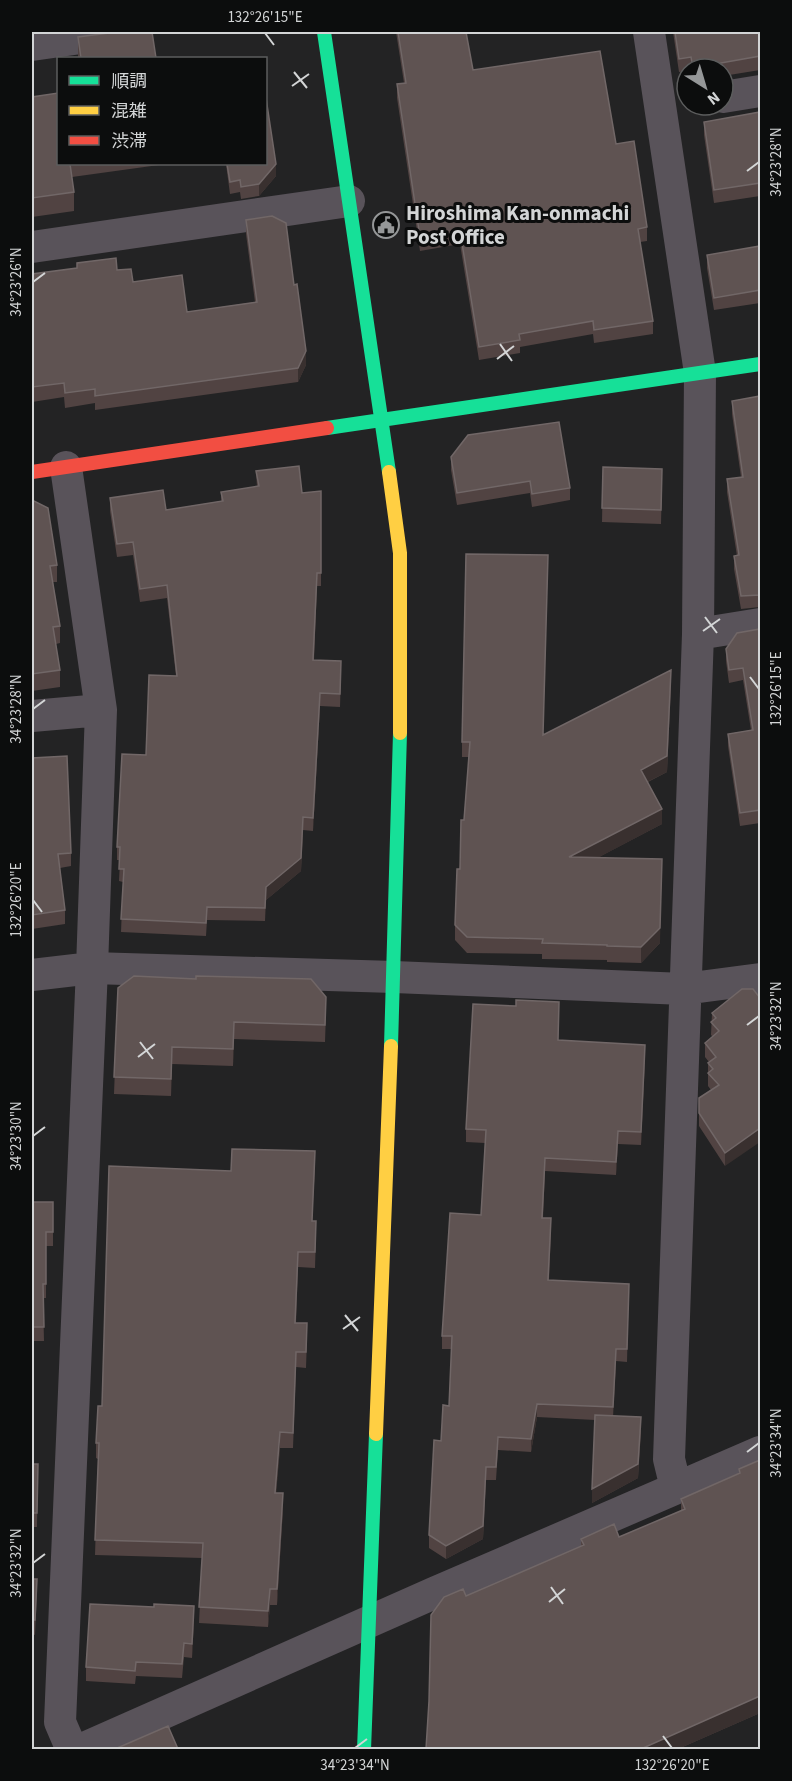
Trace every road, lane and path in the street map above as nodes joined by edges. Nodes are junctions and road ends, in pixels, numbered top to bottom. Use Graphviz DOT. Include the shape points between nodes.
graph roads {
  1 [pos="123,32"];
  2 [pos="324,32"];
  3 [pos="649,32"];
  4 [pos="32,45"];
  5 [pos="760,91"];
  6 [pos="735,95"];
  7 [pos="674,104"];
  8 [pos="349,201"];
  9 [pos="32,247"];
  10 [pos="760,364"];
  11 [pos="700,373"];
  12 [pos="382,419"];
  13 [pos="66,467"];
  14 [pos="32,472"];
  15 [pos="760,624"];
  16 [pos="698,634"];
  17 [pos="101,711"];
  18 [pos="32,716"];
  19 [pos="92,968"];
  20 [pos="32,975"];
  21 [pos="394,977"];
  22 [pos="760,979"];
  23 [pos="684,989"];
  24 [pos="760,1452"];
  25 [pos="676,1488"];
  26 [pos="370,1622"];
  27 [pos="72,1749"];
  28 [pos="80,1749"];
  29 [pos="364,1749"];
  1 -- 4 [label="street"];
  2 -- 8 [label="street"];
  3 -- 7 [label="street"];
  5 -- 6 [label="street"];
  7 -- 11 [label="street"];
  8 -- 9 [label="street"];
  8 -- 12 [label="street"];
  10 -- 11 [label="street"];
  11 -- 12 [label="street"];
  11 -- 16 [label="street"];
  12 -- 13 [label="street"];
  12 -- 21 [label="street" via="400,553"];
  13 -- 14 [label="street"];
  13 -- 17 [label="street"];
  15 -- 16 [label="street"];
  16 -- 23 [label="street"];
  17 -- 18 [label="street"];
  17 -- 19 [label="street"];
  19 -- 20 [label="street"];
  19 -- 21 [label="street"];
  19 -- 27 [label="street" via="60,1722"];
  21 -- 23 [label="street"];
  21 -- 26 [label="street"];
  22 -- 23 [label="street"];
  23 -- 25 [label="street" via="669,1459"];
  24 -- 25 [label="street"];
  25 -- 26 [label="street"];
  26 -- 28 [label="street"];
  26 -- 29 [label="street"];
}
